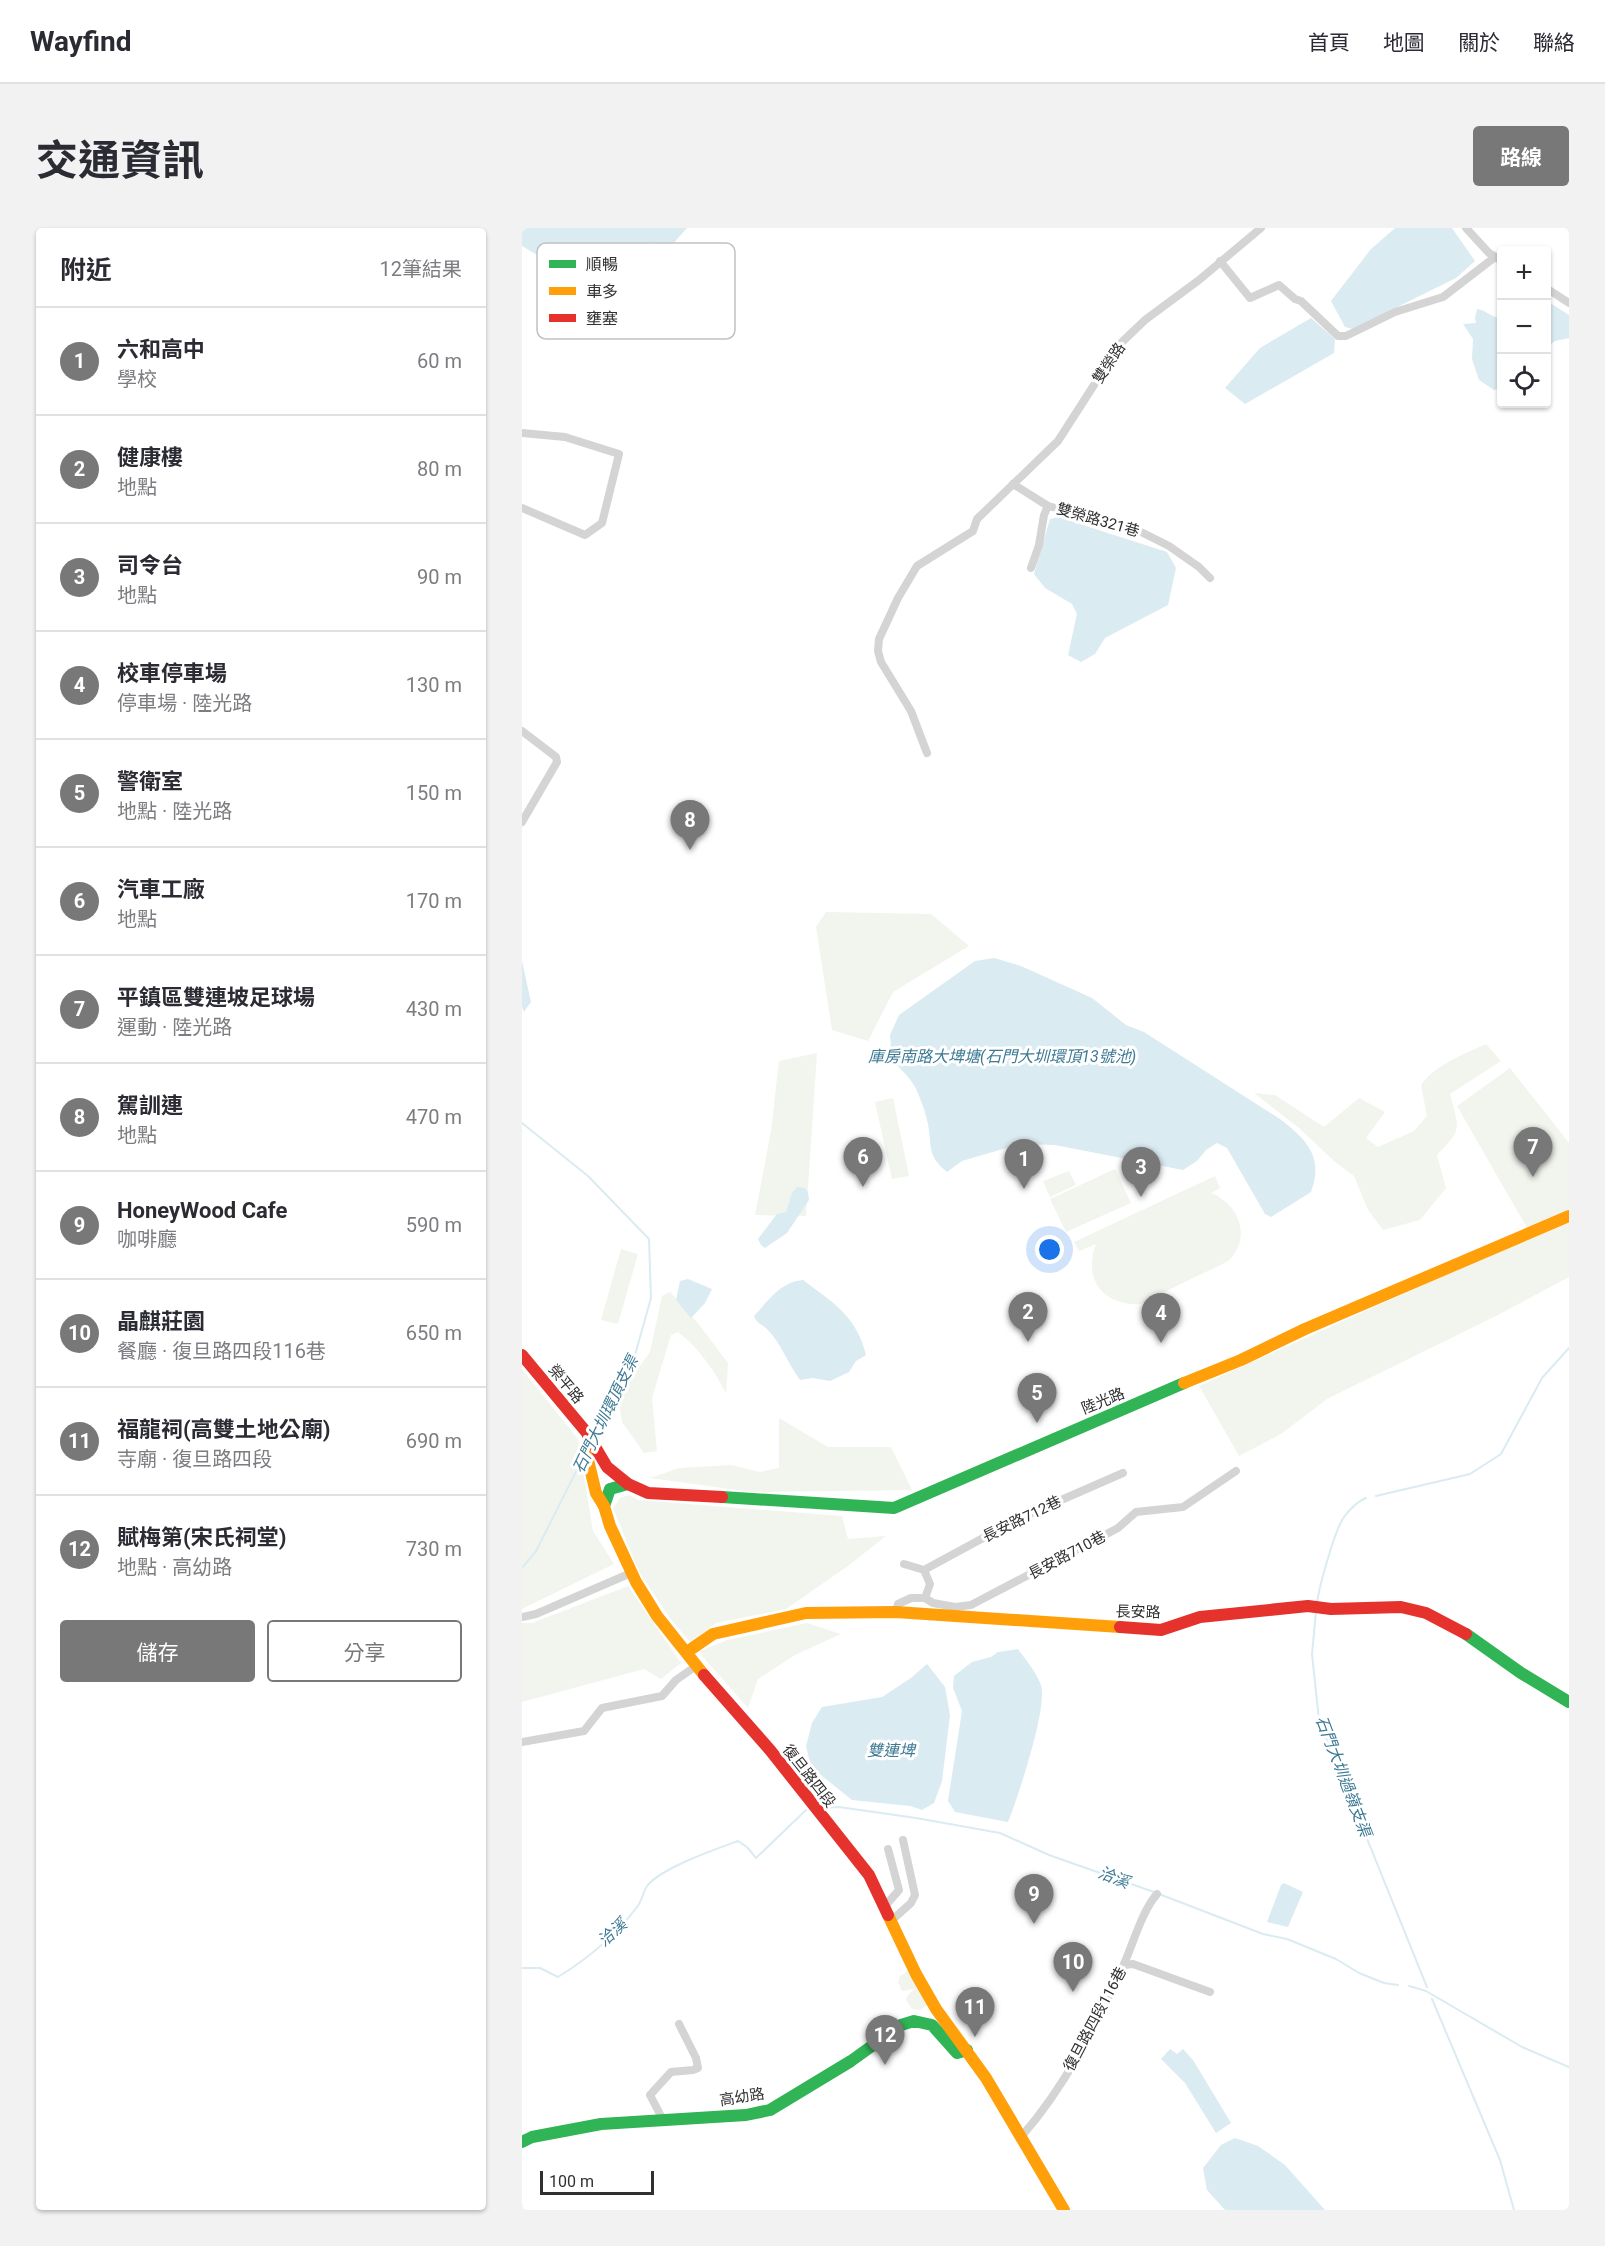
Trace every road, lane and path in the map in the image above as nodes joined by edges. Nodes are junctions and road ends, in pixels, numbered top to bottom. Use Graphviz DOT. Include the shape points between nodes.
graph roads {
  1 [pos="1261,228"];
  2 [pos="1466,228"];
  3 [pos="1497,258"];
  4 [pos="1497,260"];
  5 [pos="1220,261"];
  6 [pos="1551,291"];
  7 [pos="1569,303"];
  8 [pos="522,433"];
  9 [pos="1013,484"];
  10 [pos="1048,506"];
  11 [pos="522,508"];
  12 [pos="1031,568"];
  13 [pos="1210,578"];
  14 [pos="522,731"];
  15 [pos="927,753"];
  16 [pos="522,822"];
  17 [pos="1569,1216"];
  18 [pos="522,1355"];
  19 [pos="587,1433"];
  20 [pos="1236,1471"];
  21 [pos="1123,1473"];
  22 [pos="628,1484"];
  23 [pos="604,1506"];
  24 [pos="904,1564"];
  25 [pos="924,1569"];
  26 [pos="631,1572"];
  27 [pos="925,1598"];
  28 [pos="896,1612"];
  29 [pos="522,1617"];
  30 [pos="687,1652"];
  31 [pos="696,1666"];
  32 [pos="1569,1702"];
  33 [pos="522,1742"];
  34 [pos="903,1840"];
  35 [pos="888,1849"];
  36 [pos="1157,1894"];
  37 [pos="885,1906"];
  38 [pos="891,1920"];
  39 [pos="1124,1965"];
  40 [pos="1210,1992"];
  41 [pos="679,2024"];
  42 [pos="967,2050"];
  43 [pos="663,2120"];
  44 [pos="1021,2137"];
  45 [pos="522,2142"];
  46 [pos="1064,2210"];
  1 -- 5 [label="street, 雙榮路"];
  2 -- 3 [label="street"];
  4 -- 5 [label="street" via="1443,297 1395,312 1346,336 1338,336 1279,285 1250,298"];
  5 -- 9 [label="street, 雙榮路" via="1121,343 1058,441"];
  6 -- 7 [label="street"];
  8 -- 11 [label="street" via="565,437 619,454 602,522 585,535"];
  9 -- 10 [label="street, 雙榮路321巷"];
  9 -- 15 [label="street, 雙榮路" via="977,519 973,531 917,566 879,639 881,662 911,711"];
  10 -- 12 [label="street"];
  10 -- 13 [label="street, 雙榮路321巷" via="1135,529 1169,546"];
  14 -- 16 [label="street" via="556,757 557,762"];
  17 -- 22 [label="street, 陸光路" via="894,1508 648,1492"];
  18 -- 19 [label="street, 榮平路"];
  19 -- 22 [label="street, 榮平路" via="607,1467"];
  19 -- 23 [label="street, 復旦路四段" via="588,1460 596,1493"];
  20 -- 27 [label="street, 長安路710巷" via="1183,1507 1136,1512 1118,1528 971,1605 955,1607"];
  21 -- 25 [label="street, 長安路712巷" via="1020,1518"];
  22 -- 23 [label="street" via="610,1489"];
  23 -- 26 [label="street, 復旦路四段"];
  24 -- 25 [label="street"];
  25 -- 27 [label="street" via="930,1584"];
  26 -- 29 [label="street"];
  26 -- 30 [label="street, 復旦路四段" via="657,1616"];
  27 -- 28 [label="street" via="911,1598 898,1604"];
  28 -- 30 [label="street, 長安路" via="806,1613 713,1634"];
  28 -- 32 [label="street, 長安路" via="1161,1630 1200,1617 1308,1606 1401,1607 1426,1613 1465,1634"];
  30 -- 31 [label="street, 復旦路四段"];
  31 -- 33 [label="street" via="662,1696 603,1708 584,1731"];
  31 -- 37 [label="street, 復旦路四段" via="770,1750 869,1875"];
  34 -- 38 [label="street" via="915,1895"];
  35 -- 37 [label="street" via="899,1890"];
  36 -- 39 [label="street, 復旦路四段116巷"];
  37 -- 38 [label="street, 復旦路四段"];
  38 -- 42 [label="street, 復旦路四段" via="936,2009"];
  39 -- 40 [label="street" via="1133,1964"];
  39 -- 44 [label="street, 復旦路四段116巷" via="1076,2057 1041,2114"];
  41 -- 43 [label="street" via="698,2068 671,2072 650,2095"];
  42 -- 43 [label="street, 高幼路" via="957,2053 937,2029 914,2021 901,2025 770,2110"];
  42 -- 44 [label="street, 復旦路四段"];
  43 -- 45 [label="street, 高幼路" via="601,2124"];
  44 -- 46 [label="street, 復旦路四段"];
}
